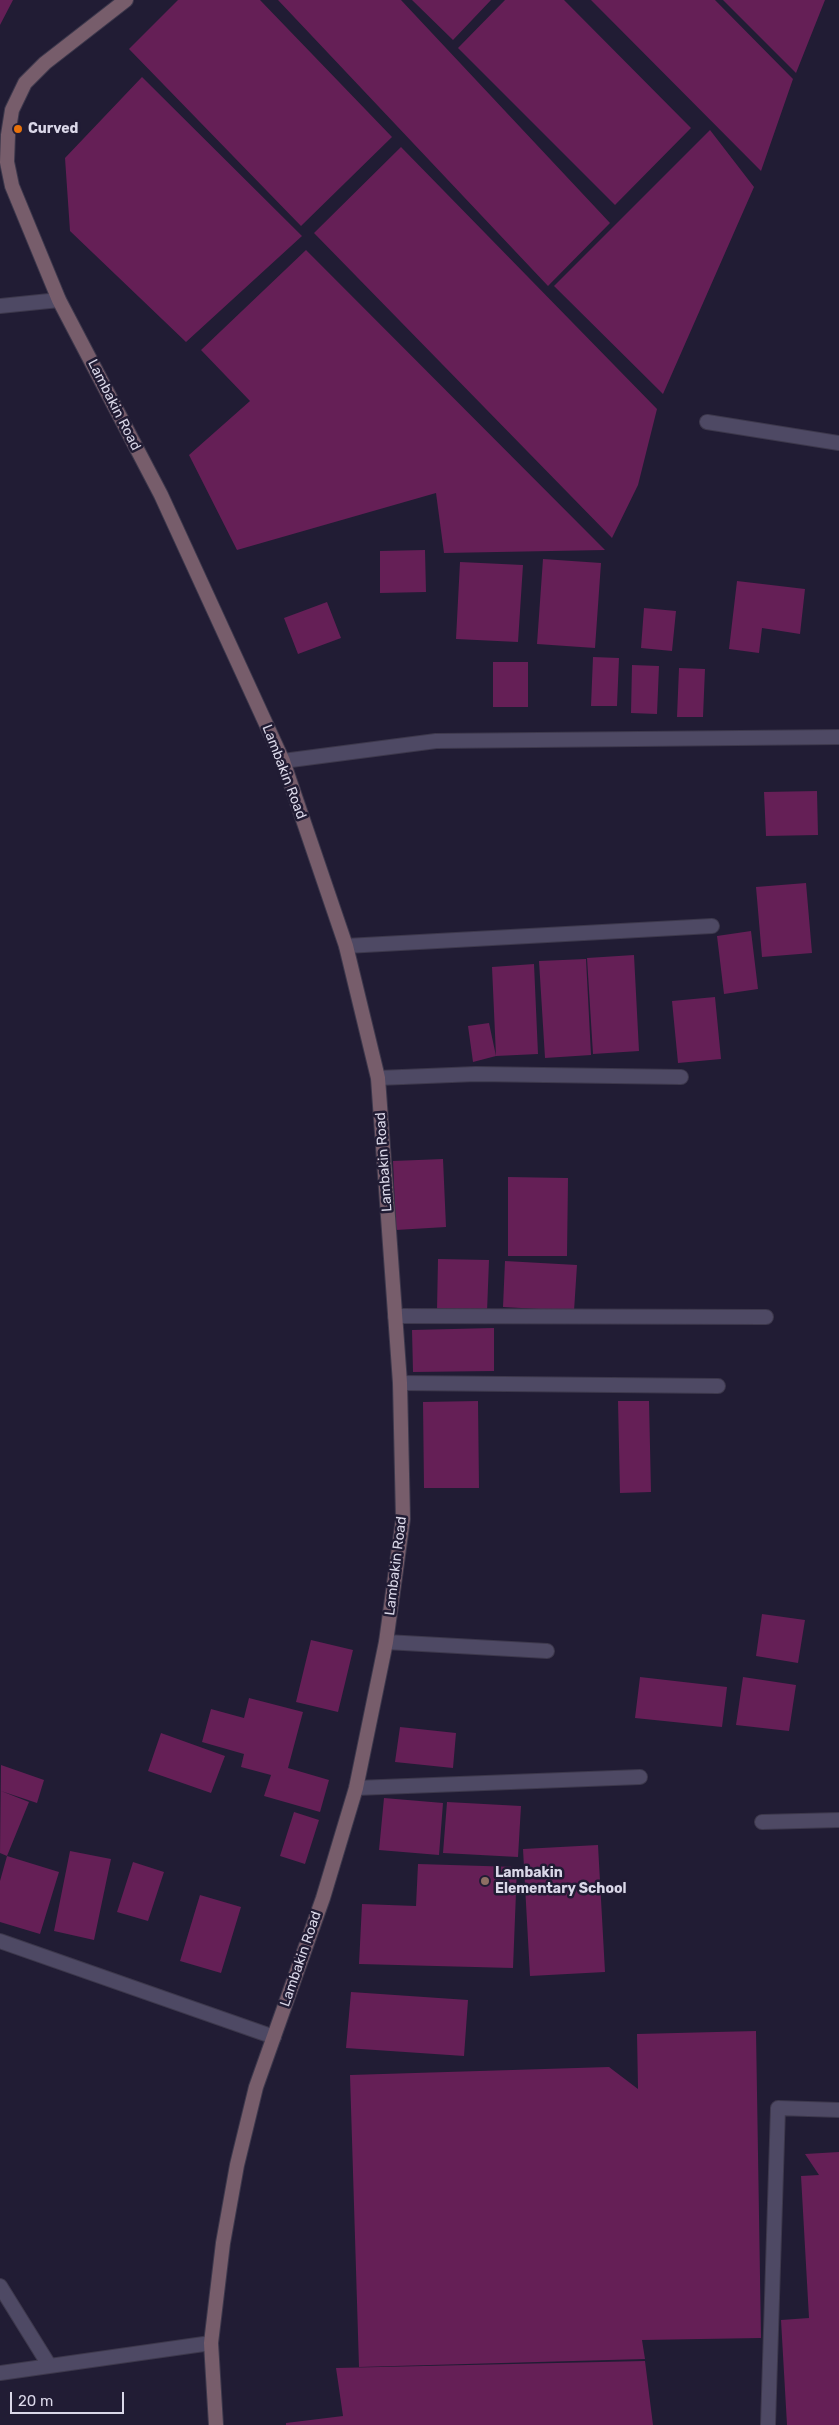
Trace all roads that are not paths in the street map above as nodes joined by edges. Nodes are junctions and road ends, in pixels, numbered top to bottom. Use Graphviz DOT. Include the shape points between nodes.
graph roads {
  1 [pos="126,0"];
  2 [pos="59,300"];
  3 [pos="0,306"];
  4 [pos="707,422"];
  5 [pos="839,443"];
  6 [pos="839,738"];
  7 [pos="283,760"];
  8 [pos="712,926"];
  9 [pos="346,946"];
  10 [pos="681,1077"];
  11 [pos="378,1078"];
  12 [pos="395,1316"];
  13 [pos="766,1317"];
  14 [pos="400,1383"];
  15 [pos="718,1386"];
  16 [pos="386,1642"];
  17 [pos="547,1651"];
  18 [pos="640,1777"];
  19 [pos="356,1788"];
  20 [pos="839,1820"];
  21 [pos="762,1822"];
  22 [pos="0,1940"];
  23 [pos="274,2037"];
  24 [pos="839,2110"];
  25 [pos="0,2286"];
  26 [pos="211,2343"];
  27 [pos="49,2364"];
  28 [pos="0,2373"];
  29 [pos="216,2425"];
  30 [pos="768,2425"];
  1 -- 2 [label="main road, Lambakin Road" via="45,63 25,83 12,110 7,162 12,186"];
  2 -- 3 [label="street"];
  2 -- 7 [label="main road, Lambakin Road" via="161,495"];
  4 -- 5 [label="street"];
  6 -- 7 [label="street" via="436,741"];
  7 -- 9 [label="main road, Lambakin Road"];
  8 -- 9 [label="street"];
  9 -- 11 [label="main road, Lambakin Road"];
  10 -- 11 [label="street" via="476,1074"];
  11 -- 12 [label="main road, Lambakin Road"];
  12 -- 13 [label="street"];
  12 -- 14 [label="main road, Lambakin Road"];
  14 -- 15 [label="street"];
  14 -- 16 [label="main road, Lambakin Road" via="403,1519"];
  16 -- 17 [label="street"];
  16 -- 19 [label="main road, Lambakin Road"];
  18 -- 19 [label="street"];
  19 -- 23 [label="main road, Lambakin Road" via="323,1898"];
  20 -- 21 [label="street"];
  22 -- 23 [label="street"];
  23 -- 26 [label="main road, Lambakin Road" via="256,2087 237,2165"];
  24 -- 30 [label="street" via="778,2108"];
  25 -- 27 [label="street"];
  26 -- 27 [label="street"];
  26 -- 29 [label="main road, Lambakin Road"];
  27 -- 28 [label="street"];
}
